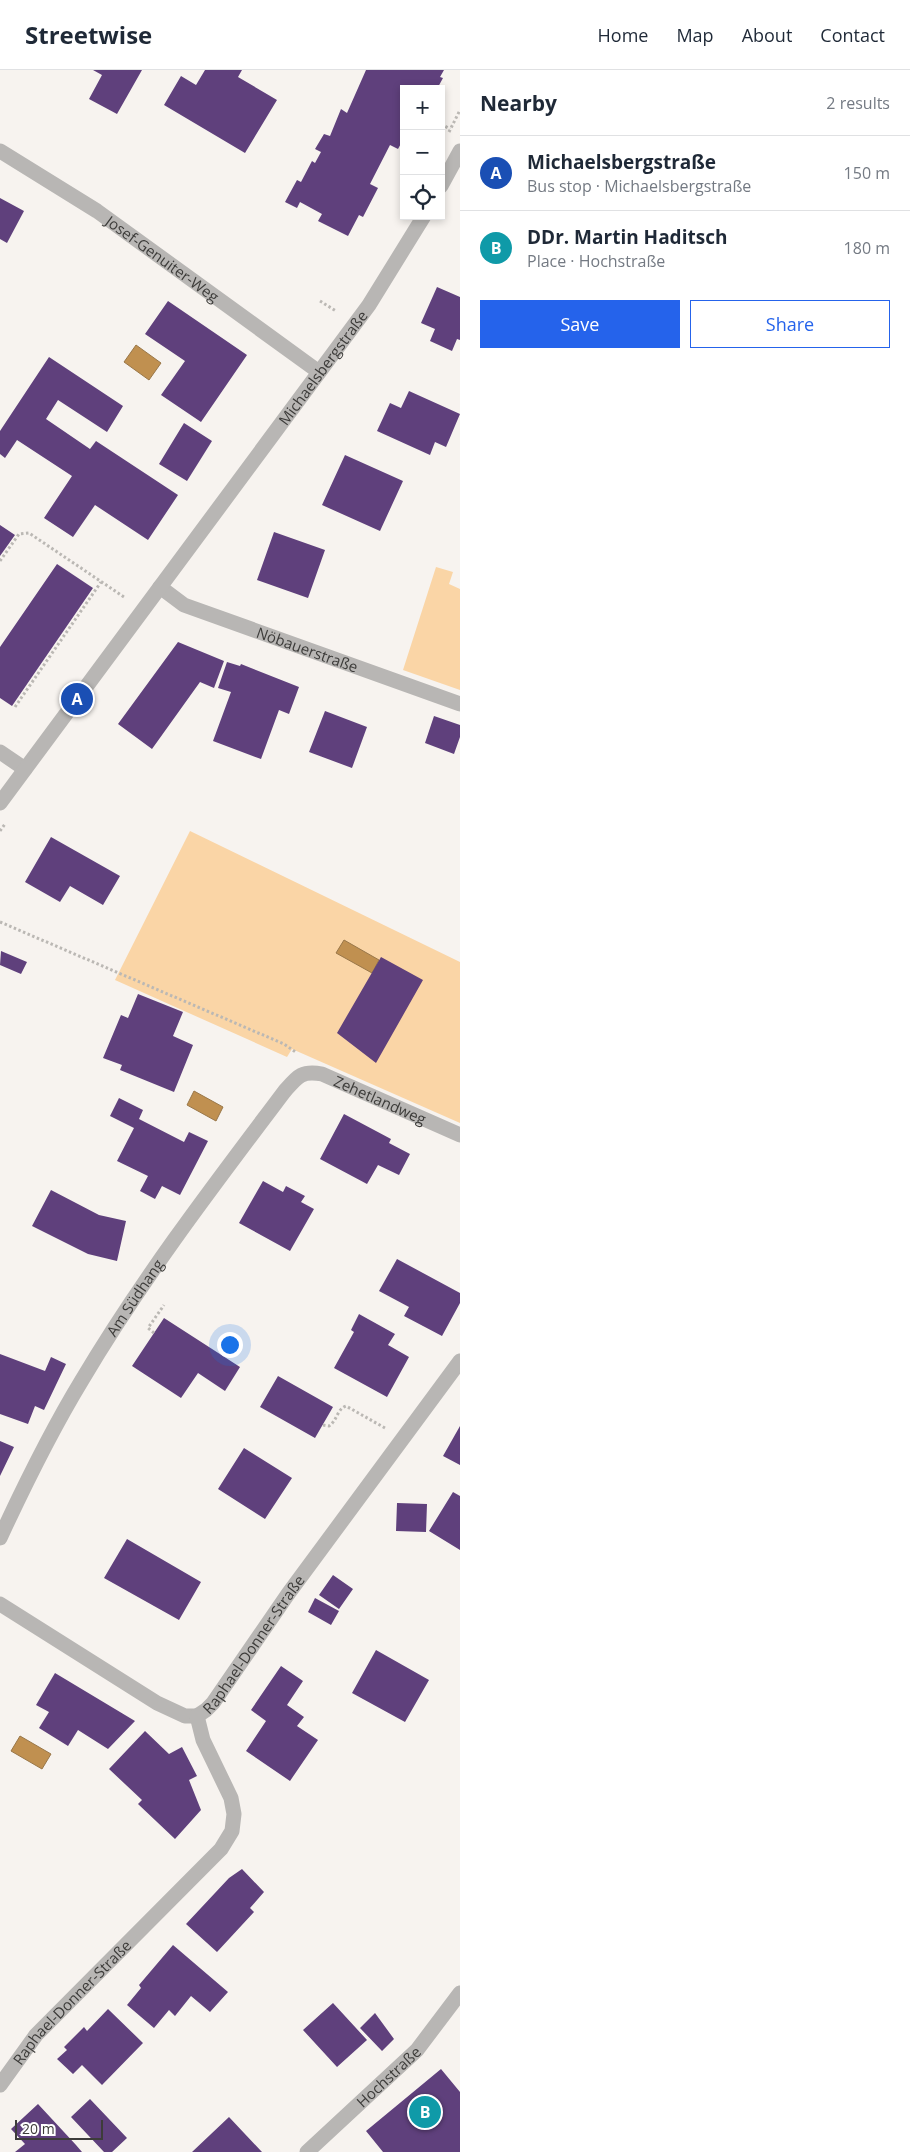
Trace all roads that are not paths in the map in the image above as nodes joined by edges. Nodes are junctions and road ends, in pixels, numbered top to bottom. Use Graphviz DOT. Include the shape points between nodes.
graph roads {
  1 [pos="0,152"];
  2 [pos="459,154"];
  3 [pos="445,179"];
  4 [pos="422,220"];
  5 [pos="319,372"];
  6 [pos="160,587"];
  7 [pos="460,704"];
  8 [pos="3,754"];
  9 [pos="24,769"];
  10 [pos="0,803"];
  11 [pos="301,1075"];
  12 [pos="460,1135"];
  13 [pos="460,1361"];
  14 [pos="0,1538"];
  15 [pos="0,1604"];
  16 [pos="197,1716"];
  17 [pos="460,1992"];
  18 [pos="0,2085"];
  19 [pos="307,2152"];
  1 -- 5 [label="street, Josef-Genuiter-Weg" via="97,211"];
  2 -- 3 [label="street"];
  4 -- 5 [label="street, Michaelsbergstraße" via="369,305"];
  5 -- 6 [label="street, Michaelsbergstraße"];
  6 -- 7 [label="street, Nöbauerstraße" via="184,605"];
  6 -- 9 [label="street, Michaelsbergstraße"];
  8 -- 9 [label="street"];
  9 -- 10 [label="street, Michaelsbergstraße"];
  11 -- 12 [label="street, Zehetlandweg" via="310,1072 322,1074"];
  11 -- 14 [label="street, Am Südhang" via="284,1092 135,1295 34,1466"];
  13 -- 16 [label="street, Raphael-Donner-Straße" via="288,1594 213,1703"];
  15 -- 16 [label="street" via="157,1703 185,1716"];
  16 -- 18 [label="street, Raphael-Donner-Straße" via="203,1740 230,1798 234,1814 232,1831 221,1849 36,2035"];
  17 -- 19 [label="street, Hochstraße" via="417,2050"];
}
